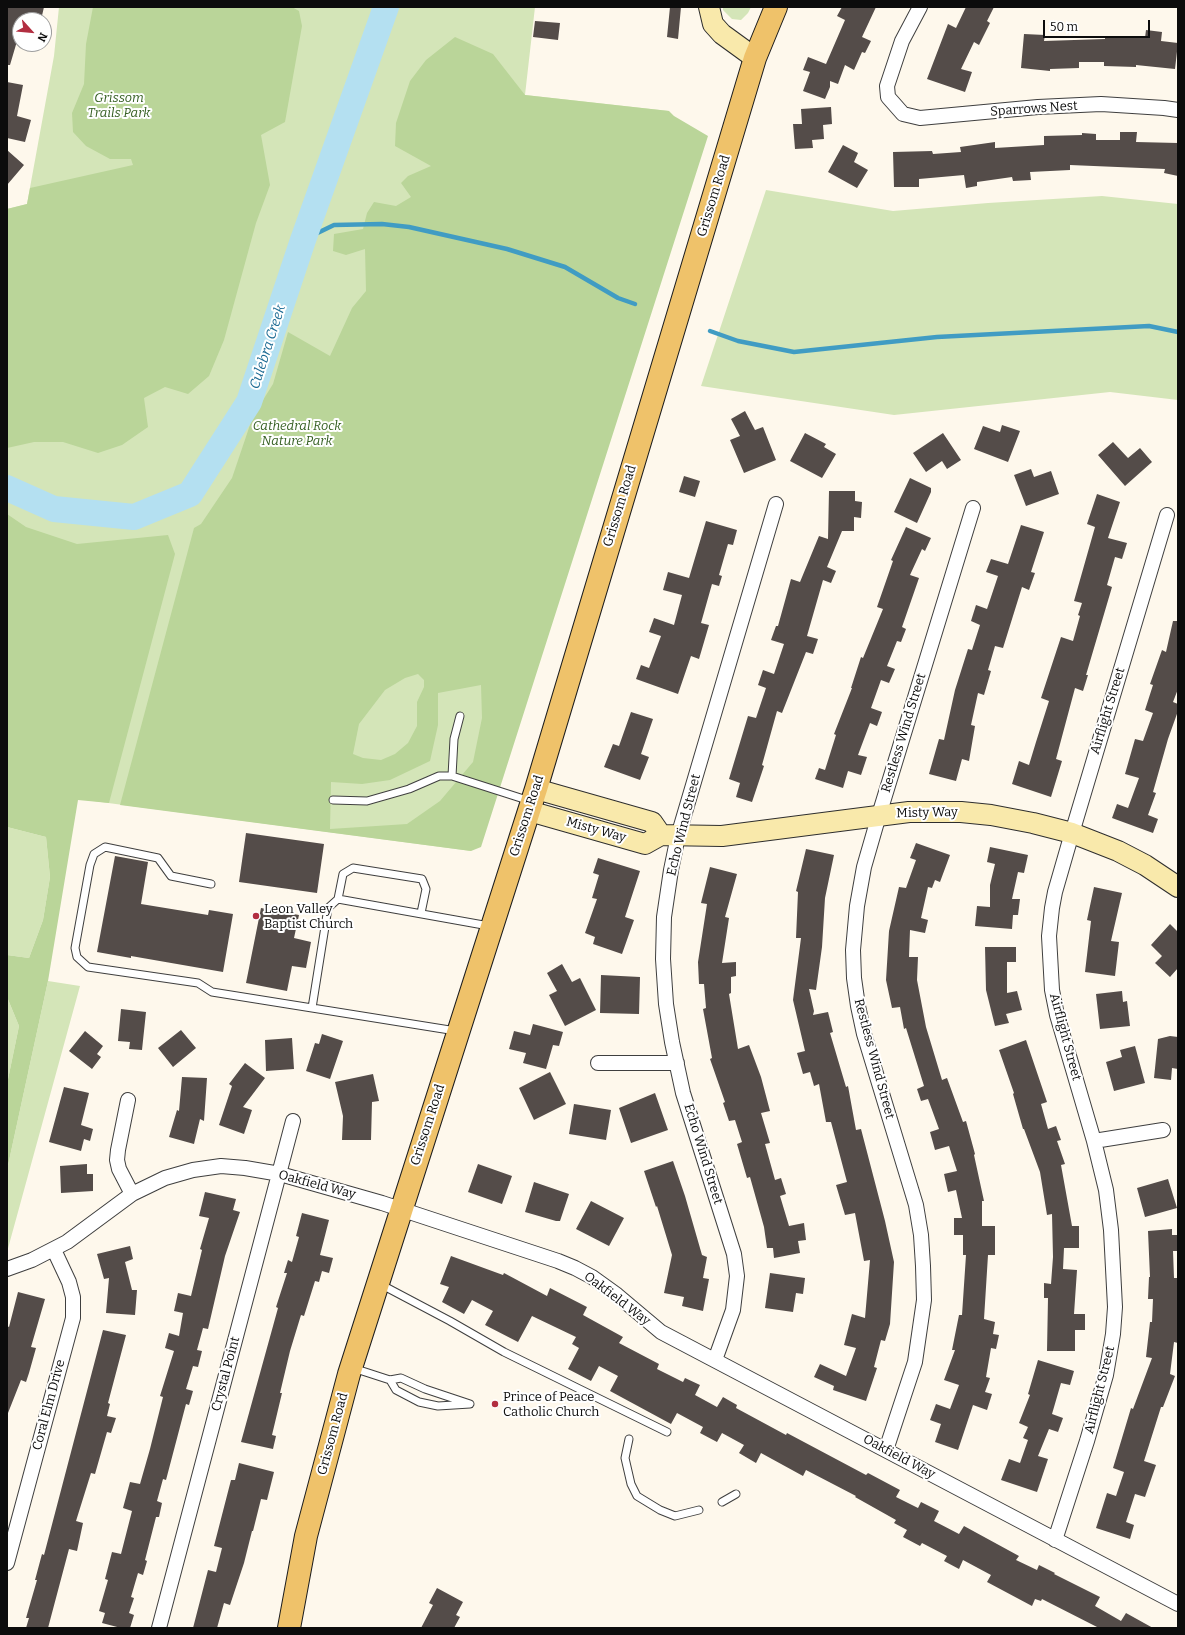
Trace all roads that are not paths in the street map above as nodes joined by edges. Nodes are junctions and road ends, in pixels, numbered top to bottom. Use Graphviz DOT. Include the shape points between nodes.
graph roads {
  1 [pos="709,7"];
  2 [pos="776,7"];
  3 [pos="920,7"];
  4 [pos="755,58"];
  5 [pos="1178,110"];
  6 [pos="776,504"];
  7 [pos="972,508"];
  8 [pos="1167,515"];
  9 [pos="460,716"];
  10 [pos="452,776"];
  11 [pos="333,800"];
  12 [pos="532,800"];
  13 [pos="879,815"];
  14 [pos="1072,833"];
  15 [pos="670,836"];
  16 [pos="211,884"];
  17 [pos="1178,887"];
  18 [pos="338,899"];
  19 [pos="421,914"];
  20 [pos="491,926"];
  21 [pos="312,1008"];
  22 [pos="458,1031"];
  23 [pos="598,1063"];
  24 [pos="677,1063"];
  25 [pos="128,1100"];
  26 [pos="293,1121"];
  27 [pos="1163,1130"];
  28 [pos="1094,1141"];
  29 [pos="280,1174"];
  30 [pos="132,1194"];
  31 [pos="402,1209"];
  32 [pos="54,1250"];
  33 [pos="7,1269"];
  34 [pos="378,1283"];
  35 [pos="715,1360"];
  36 [pos="351,1367"];
  37 [pos="390,1380"];
  38 [pos="667,1432"];
  39 [pos="629,1439"];
  40 [pos="886,1450"];
  41 [pos="736,1494"];
  42 [pos="722,1502"];
  43 [pos="699,1510"];
  44 [pos="1055,1540"];
  45 [pos="7,1563"];
  46 [pos="1178,1604"];
  47 [pos="159,1628"];
  48 [pos="289,1628"];
  1 -- 4 [label="street" via="714,24 722,34"];
  2 -- 4 [label="main road, Grissom Road"];
  3 -- 5 [label="street, Sparrows Nest" via="902,41 887,86 888,97 903,114 920,118 1101,104"];
  4 -- 12 [label="main road, Grissom Road"];
  6 -- 15 [label="street, Echo Wind Street"];
  7 -- 13 [label="street, Restless Wind Street"];
  8 -- 14 [label="street, Airflight Street"];
  9 -- 10 [label="lane" via="454,739"];
  10 -- 11 [label="lane" via="439,776 409,789 367,801"];
  10 -- 12 [label="lane"];
  12 -- 15 [label="street, Misty Way" via="652,822"];
  12 -- 20 [label="main road, Grissom Road"];
  13 -- 14 [label="street, Misty Way" via="961,812 991,815"];
  13 -- 15 [label="street, Misty Way" via="728,836"];
  13 -- 40 [label="street, Restless Wind Street" via="864,867 857,906 853,950 854,978 864,1034 916,1205 921,1235 924,1300 915,1362"];
  14 -- 17 [label="street, Misty Way" via="1146,865"];
  14 -- 28 [label="street, Airflight Street" via="1052,908 1050,964 1056,1015"];
  15 -- 24 [label="street, Echo Wind Street" via="663,959 666,1004"];
  16 -- 21 [label="lane" via="171,876 158,858 106,847 94,854 90,865 76,948 78,957 88,967 198,983 212,992"];
  18 -- 19 [label="lane"];
  18 -- 19 [label="lane" via="343,874 353,868 422,879 426,890"];
  18 -- 21 [label="lane" via="328,908"];
  19 -- 20 [label="lane"];
  20 -- 22 [label="main road, Grissom Road"];
  21 -- 22 [label="lane"];
  22 -- 31 [label="main road, Grissom Road"];
  23 -- 24 [label="street"];
  24 -- 35 [label="street, Echo Wind Street" via="683,1093 734,1254 737,1276 733,1310"];
  25 -- 30 [label="street" via="117,1160 119,1170"];
  26 -- 29 [label="street, Crystal Point"];
  27 -- 28 [label="street"];
  28 -- 44 [label="street, Airflight Street" via="1106,1190 1111,1230 1115,1307 1113,1334 1106,1375"];
  29 -- 30 [label="street, Oakfield Way" via="221,1166 165,1178"];
  29 -- 31 [label="street, Oakfield Way"];
  29 -- 47 [label="street, Crystal Point"];
  30 -- 32 [label="street, Oakfield Way"];
  31 -- 34 [label="main road, Grissom Road"];
  31 -- 35 [label="street, Oakfield Way" via="576,1268 616,1295 661,1332"];
  32 -- 33 [label="street, Oakfield Way"];
  32 -- 45 [label="street, Coral Elm Drive" via="69,1282 73,1297 73,1318"];
  34 -- 36 [label="main road, Grissom Road"];
  34 -- 38 [label="lane" via="504,1352"];
  35 -- 40 [label="street, Oakfield Way"];
  36 -- 37 [label="lane"];
  36 -- 48 [label="main road, Grissom Road" via="306,1536"];
  37 -- 37 [label="lane" via="396,1390 419,1402 438,1406 470,1404 401,1378"];
  39 -- 43 [label="lane" via="625,1458 631,1484 637,1496 675,1516"];
  40 -- 44 [label="street, Oakfield Way"];
  41 -- 42 [label="lane"];
  44 -- 46 [label="street, Oakfield Way"];
}
